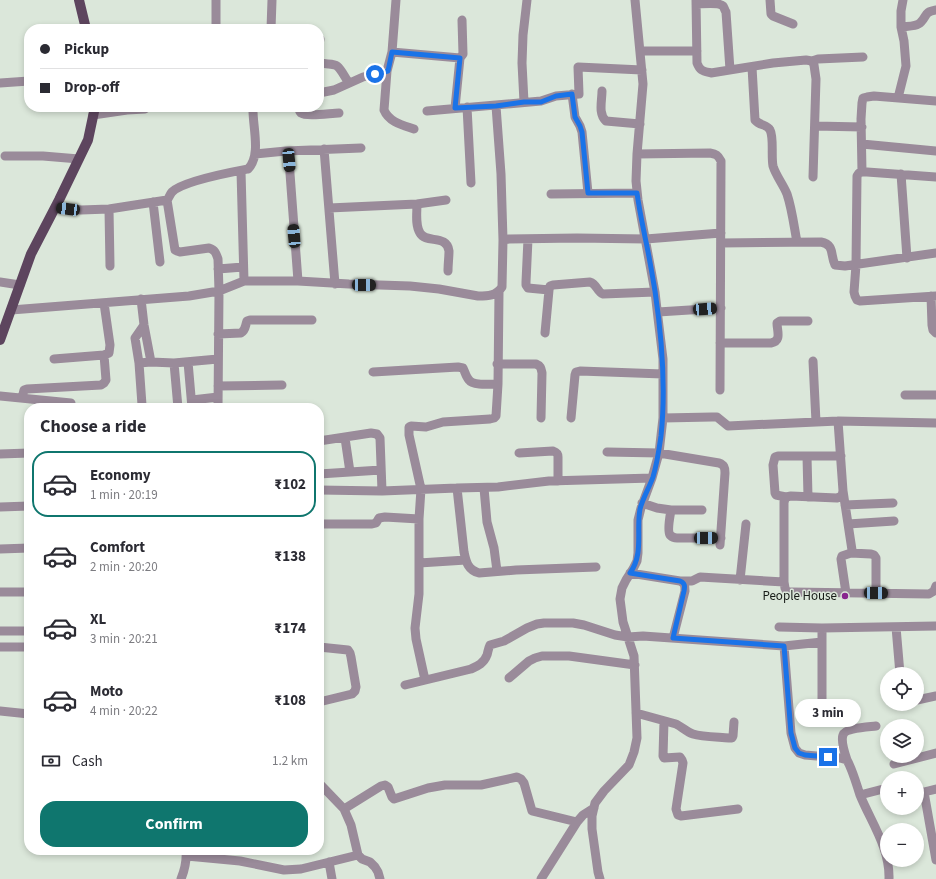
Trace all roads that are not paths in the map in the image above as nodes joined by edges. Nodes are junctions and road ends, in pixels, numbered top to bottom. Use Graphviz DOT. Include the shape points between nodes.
graph roads {
  1 [pos="79,0"];
  2 [pos="216,0"];
  3 [pos="272,0"];
  4 [pos="396,0"];
  5 [pos="527,0"];
  6 [pos="635,0"];
  7 [pos="770,0"];
  8 [pos="903,0"];
  9 [pos="696,2"];
  10 [pos="936,10"];
  11 [pos="462,20"];
  12 [pos="85,24"];
  13 [pos="216,24"];
  14 [pos="271,24"];
  15 [pos="793,24"];
  16 [pos="901,27"];
  17 [pos="640,51"];
  18 [pos="697,51"];
  19 [pos="392,52"];
  20 [pos="862,57"];
  21 [pos="460,58"];
  22 [pos="812,62"];
  23 [pos="324,64"];
  24 [pos="752,67"];
  25 [pos="642,70"];
  26 [pos="730,70"];
  27 [pos="388,71"];
  28 [pos="24,81"];
  29 [pos="0,83"];
  30 [pos="348,83"];
  31 [pos="602,91"];
  32 [pos="324,92"];
  33 [pos="572,94"];
  34 [pos="898,98"];
  35 [pos="936,101"];
  36 [pos="524,102"];
  37 [pos="496,106"];
  38 [pos="467,107"];
  39 [pos="455,108"];
  40 [pos="427,111"];
  41 [pos="94,112"];
  42 [pos="253,112"];
  43 [pos="300,112"];
  44 [pos="339,113"];
  45 [pos="640,124"];
  46 [pos="814,126"];
  47 [pos="862,127"];
  48 [pos="414,129"];
  49 [pos="862,144"];
  50 [pos="361,148"];
  51 [pos="324,149"];
  52 [pos="286,151"];
  53 [pos="936,151"];
  54 [pos="256,154"];
  55 [pos="637,154"];
  56 [pos="5,156"];
  57 [pos="79,159"];
  58 [pos="241,170"];
  59 [pos="862,172"];
  60 [pos="901,174"];
  61 [pos="813,177"];
  62 [pos="936,177"];
  63 [pos="471,183"];
  64 [pos="588,193"];
  65 [pos="637,193"];
  66 [pos="552,194"];
  67 [pos="167,200"];
  68 [pos="446,200"];
  69 [pos="153,202"];
  70 [pos="417,204"];
  71 [pos="56,207"];
  72 [pos="329,208"];
  73 [pos="109,209"];
  74 [pos="721,233"];
  75 [pos="528,239"];
  76 [pos="646,239"];
  77 [pos="503,240"];
  78 [pos="797,242"];
  79 [pos="721,243"];
  80 [pos="936,253"];
  81 [pos="907,258"];
  82 [pos="160,262"];
  83 [pos="856,265"];
  84 [pos="110,266"];
  85 [pos="243,267"];
  86 [pos="218,269"];
  87 [pos="448,270"];
  88 [pos="244,281"];
  89 [pos="298,281"];
  90 [pos="0,282"];
  91 [pos="335,284"];
  92 [pos="20,285"];
  93 [pos="549,290"];
  94 [pos="219,291"];
  95 [pos="499,292"];
  96 [pos="655,292"];
  97 [pos="933,296"];
  98 [pos="141,299"];
  99 [pos="104,303"];
  100 [pos="720,308"];
  101 [pos="11,310"];
  102 [pos="658,312"];
  103 [pos="312,320"];
  104 [pos="808,321"];
  105 [pos="144,325"];
  106 [pos="545,333"];
  107 [pos="936,333"];
  108 [pos="218,334"];
  109 [pos="0,340"];
  110 [pos="720,343"];
  111 [pos="104,355"];
  112 [pos="54,359"];
  113 [pos="218,359"];
  114 [pos="813,361"];
  115 [pos="151,362"];
  116 [pos="188,362"];
  117 [pos="139,363"];
  118 [pos="174,363"];
  119 [pos="498,364"];
  120 [pos="373,372"];
  121 [pos="663,374"];
  122 [pos="498,384"];
  123 [pos="282,385"];
  124 [pos="218,386"];
  125 [pos="720,390"];
  126 [pos="905,395"];
  127 [pos="936,395"];
  128 [pos="0,396"];
  129 [pos="218,397"];
  130 [pos="22,398"];
  131 [pos="70,403"];
  132 [pos="142,403"];
  133 [pos="178,403"];
  134 [pos="192,403"];
  135 [pos="196,403"];
  136 [pos="218,403"];
  137 [pos="541,418"];
  138 [pos="571,418"];
  139 [pos="663,418"];
  140 [pos="838,421"];
  141 [pos="816,422"];
  142 [pos="936,423"];
  143 [pos="345,438"];
  144 [pos="324,440"];
  145 [pos="607,452"];
  146 [pos="519,453"];
  147 [pos="659,453"];
  148 [pos="0,454"];
  149 [pos="24,454"];
  150 [pos="807,456"];
  151 [pos="841,456"];
  152 [pos="381,470"];
  153 [pos="350,472"];
  154 [pos="324,474"];
  155 [pos="652,478"];
  156 [pos="558,481"];
  157 [pos="457,488"];
  158 [pos="484,488"];
  159 [pos="421,489"];
  160 [pos="324,490"];
  161 [pos="382,491"];
  162 [pos="843,491"];
  163 [pos="808,497"];
  164 [pos="786,498"];
  165 [pos="642,503"];
  166 [pos="893,503"];
  167 [pos="845,505"];
  168 [pos="24,506"];
  169 [pos="0,507"];
  170 [pos="671,510"];
  171 [pos="702,510"];
  172 [pos="419,519"];
  173 [pos="894,521"];
  174 [pos="324,524"];
  175 [pos="746,524"];
  176 [pos="848,524"];
  177 [pos="24,548"];
  178 [pos="0,549"];
  179 [pos="851,553"];
  180 [pos="466,560"];
  181 [pos="419,563"];
  182 [pos="596,567"];
  183 [pos="497,571"];
  184 [pos="630,573"];
  185 [pos="740,580"];
  186 [pos="680,581"];
  187 [pos="784,582"];
  188 [pos="936,586"];
  189 [pos="0,592"];
  190 [pos="24,592"];
  191 [pos="846,593"];
  192 [pos="876,593"];
  193 [pos="936,626"];
  194 [pos="779,627"];
  195 [pos="896,627"];
  196 [pos="822,628"];
  197 [pos="0,631"];
  198 [pos="24,632"];
  199 [pos="628,637"];
  200 [pos="673,638"];
  201 [pos="822,642"];
  202 [pos="24,646"];
  203 [pos="784,646"];
  204 [pos="0,647"];
  205 [pos="324,648"];
  206 [pos="635,665"];
  207 [pos="899,667"];
  208 [pos="509,678"];
  209 [pos="425,680"];
  210 [pos="405,685"];
  211 [pos="936,696"];
  212 [pos="924,699"];
  213 [pos="324,701"];
  214 [pos="822,701"];
  215 [pos="0,711"];
  216 [pos="24,713"];
  217 [pos="636,713"];
  218 [pos="664,721"];
  219 [pos="734,722"];
  220 [pos="876,726"];
  221 [pos="936,753"];
  222 [pos="847,760"];
  223 [pos="894,764"];
  224 [pos="324,788"];
  225 [pos="936,789"];
  226 [pos="880,790"];
  227 [pos="924,792"];
  228 [pos="860,795"];
  229 [pos="924,806"];
  230 [pos="594,808"];
  231 [pos="344,809"];
  232 [pos="738,810"];
  233 [pos="577,822"];
  234 [pos="186,855"];
  235 [pos="200,855"];
  236 [pos="358,855"];
  237 [pos="936,856"];
  238 [pos="328,862"];
  239 [pos="181,879"];
  240 [pos="332,879"];
  241 [pos="380,879"];
  242 [pos="541,879"];
  243 [pos="600,879"];
  244 [pos="889,879"];
  1 -- 12 [label="main road"];
  2 -- 13 [label="street"];
  3 -- 14 [label="street"];
  4 -- 19 [label="street"];
  5 -- 36 [label="street" via="522,63"];
  6 -- 17 [label="street"];
  7 -- 15 [label="street" via="771,14"];
  8 -- 16 [label="street"];
  9 -- 18 [label="street"];
  9 -- 26 [label="street" via="724,6"];
  10 -- 16 [label="street" via="926,15 919,24"];
  11 -- 21 [label="street" via="463,54"];
  16 -- 34 [label="street" via="906,66"];
  17 -- 18 [label="street"];
  17 -- 25 [label="street"];
  18 -- 26 [label="street" via="697,63 703,71 711,73"];
  19 -- 21 [label="street"];
  19 -- 27 [label="street"];
  20 -- 22 [label="street" via="818,59"];
  21 -- 39 [label="street"];
  22 -- 24 [label="street" via="806,60"];
  22 -- 46 [label="street" via="816,79"];
  23 -- 30 [label="street" via="336,65"];
  24 -- 26 [label="street"];
  24 -- 78 [label="street" via="755,120 770,130 772,160 786,193"];
  25 -- 33 [label="street" via="578,67 578,94"];
  25 -- 45 [label="street"];
  27 -- 30 [label="street"];
  27 -- 48 [label="street" via="384,110 386,115 394,122"];
  28 -- 29 [label="street"];
  30 -- 32 [label="street"];
  31 -- 45 [label="street" via="601,114 606,121"];
  33 -- 36 [label="street" via="556,96 541,102"];
  33 -- 64 [label="street" via="575,117 582,132"];
  34 -- 35 [label="street"];
  34 -- 47 [label="street" via="863,98"];
  36 -- 37 [label="street"];
  37 -- 38 [label="street"];
  37 -- 77 [label="street"];
  38 -- 39 [label="street"];
  38 -- 63 [label="street"];
  39 -- 40 [label="street"];
  41 -- 57 [label="main road" via="88,140"];
  42 -- 54 [label="street"];
  43 -- 44 [label="street" via="310,115"];
  45 -- 55 [label="street"];
  46 -- 47 [label="street"];
  46 -- 61 [label="street"];
  47 -- 49 [label="street"];
  49 -- 53 [label="street"];
  49 -- 59 [label="street"];
  50 -- 51 [label="street"];
  51 -- 52 [label="street"];
  51 -- 72 [label="street"];
  52 -- 54 [label="street"];
  52 -- 89 [label="street" via="289,160"];
  54 -- 58 [label="street" via="252,165"];
  55 -- 65 [label="street"];
  55 -- 74 [label="street" via="714,153 718,156 721,161"];
  56 -- 57 [label="street"];
  57 -- 71 [label="main road"];
  58 -- 67 [label="street" via="182,185 172,192"];
  58 -- 85 [label="street"];
  59 -- 60 [label="street"];
  59 -- 83 [label="street" via="857,176"];
  60 -- 62 [label="street"];
  60 -- 81 [label="street"];
  64 -- 65 [label="street"];
  64 -- 66 [label="street"];
  65 -- 76 [label="street"];
  67 -- 69 [label="street"];
  67 -- 86 [label="street" via="175,250 214,250 218,259"];
  68 -- 70 [label="street"];
  69 -- 73 [label="street"];
  69 -- 82 [label="street"];
  70 -- 72 [label="street"];
  70 -- 87 [label="street" via="417,227 420,234 424,238 443,241 447,245"];
  71 -- 73 [label="street" via="81,210"];
  71 -- 92 [label="main road" via="31,254"];
  72 -- 91 [label="street"];
  73 -- 84 [label="street"];
  74 -- 76 [label="street"];
  74 -- 79 [label="street"];
  75 -- 76 [label="street"];
  75 -- 77 [label="street"];
  75 -- 93 [label="street" via="526,285 528,288"];
  76 -- 96 [label="street"];
  77 -- 95 [label="street" via="502,287"];
  78 -- 79 [label="street"];
  78 -- 83 [label="street" via="826,243 830,246 835,265"];
  79 -- 100 [label="street"];
  80 -- 81 [label="street"];
  81 -- 83 [label="street"];
  83 -- 97 [label="street" via="854,292 857,300"];
  85 -- 86 [label="street"];
  85 -- 88 [label="street"];
  86 -- 94 [label="street"];
  88 -- 89 [label="street"];
  88 -- 94 [label="street"];
  89 -- 91 [label="street"];
  90 -- 92 [label="street"];
  91 -- 95 [label="street" via="426,287 478,296"];
  92 -- 101 [label="main road"];
  93 -- 96 [label="street" via="553,285 590,282 603,294"];
  93 -- 106 [label="street"];
  94 -- 98 [label="street"];
  94 -- 108 [label="street"];
  95 -- 119 [label="street"];
  96 -- 102 [label="street"];
  97 -- 107 [label="street" via="932,325"];
  98 -- 99 [label="street"];
  98 -- 105 [label="street"];
  99 -- 101 [label="street"];
  99 -- 111 [label="street" via="110,351"];
  100 -- 102 [label="street"];
  100 -- 110 [label="street"];
  101 -- 109 [label="main road"];
  102 -- 121 [label="street"];
  103 -- 108 [label="street" via="250,320 247,321 244,332"];
  104 -- 110 [label="street" via="780,321 777,323 776,342"];
  105 -- 115 [label="street"];
  105 -- 117 [label="street" via="135,338"];
  108 -- 113 [label="street"];
  110 -- 125 [label="street"];
  111 -- 112 [label="street"];
  111 -- 130 [label="street" via="106,380 101,385 27,389 24,390"];
  113 -- 116 [label="street"];
  113 -- 124 [label="street"];
  114 -- 141 [label="street"];
  115 -- 117 [label="street"];
  115 -- 118 [label="street"];
  116 -- 118 [label="street"];
  116 -- 134 [label="street"];
  117 -- 132 [label="street"];
  118 -- 133 [label="street"];
  119 -- 122 [label="street"];
  119 -- 137 [label="street" via="539,365 542,373"];
  120 -- 122 [label="street" via="458,367 463,368 470,382"];
  121 -- 138 [label="street" via="576,372"];
  121 -- 139 [label="street"];
  122 -- 159 [label="street" via="497,412 494,418 409,427"];
  123 -- 124 [label="street"];
  124 -- 129 [label="street"];
  126 -- 127 [label="street"];
  128 -- 130 [label="street"];
  129 -- 135 [label="street"];
  129 -- 136 [label="street"];
  130 -- 131 [label="street"];
  139 -- 141 [label="street" via="717,417 728,426"];
  139 -- 147 [label="street"];
  140 -- 141 [label="street"];
  140 -- 142 [label="street"];
  140 -- 151 [label="street"];
  143 -- 144 [label="street"];
  143 -- 152 [label="street" via="377,434 380,438"];
  143 -- 153 [label="street"];
  145 -- 147 [label="street"];
  146 -- 156 [label="street" via="558,453"];
  147 -- 155 [label="street"];
  147 -- 170 [label="street" via="719,463 725,468 721,541 672,537 669,531"];
  148 -- 149 [label="street"];
  150 -- 151 [label="street"];
  150 -- 163 [label="street"];
  150 -- 164 [label="street" via="775,457 775,493"];
  151 -- 162 [label="street"];
  152 -- 153 [label="street"];
  152 -- 161 [label="street"];
  153 -- 154 [label="street"];
  155 -- 156 [label="street"];
  155 -- 165 [label="street"];
  156 -- 158 [label="street"];
  157 -- 158 [label="street"];
  157 -- 159 [label="street"];
  157 -- 180 [label="street"];
  158 -- 183 [label="street" via="487,522"];
  159 -- 161 [label="street"];
  159 -- 172 [label="street"];
  160 -- 161 [label="street"];
  162 -- 163 [label="street" via="842,496 837,498"];
  162 -- 167 [label="street"];
  163 -- 164 [label="street"];
  164 -- 187 [label="street"];
  165 -- 170 [label="street"];
  165 -- 184 [label="street" via="638,520 637,561"];
  166 -- 167 [label="street"];
  167 -- 176 [label="street"];
  168 -- 169 [label="street"];
  170 -- 171 [label="street"];
  172 -- 174 [label="street" via="386,516 372,524"];
  172 -- 181 [label="street"];
  173 -- 176 [label="street"];
  175 -- 185 [label="street"];
  176 -- 179 [label="street"];
  177 -- 178 [label="street"];
  179 -- 191 [label="street" via="842,556 841,559"];
  179 -- 192 [label="street" via="871,554 876,558"];
  180 -- 181 [label="street"];
  180 -- 183 [label="street" via="473,571"];
  181 -- 209 [label="street" via="415,628"];
  182 -- 183 [label="street"];
  184 -- 186 [label="street"];
  184 -- 199 [label="street" via="622,588 620,599"];
  185 -- 186 [label="street" via="700,577 692,581"];
  185 -- 187 [label="street"];
  186 -- 200 [label="street" via="685,586"];
  187 -- 191 [label="street" via="787,592"];
  188 -- 192 [label="street" via="934,592 929,594"];
  189 -- 190 [label="street"];
  191 -- 192 [label="street"];
  193 -- 195 [label="street"];
  194 -- 196 [label="street"];
  195 -- 196 [label="street"];
  195 -- 207 [label="street"];
  196 -- 201 [label="street"];
  197 -- 198 [label="street"];
  199 -- 200 [label="street"];
  199 -- 206 [label="street"];
  199 -- 209 [label="street" via="573,623 537,624 504,641 490,645 484,661 471,669"];
  200 -- 203 [label="street"];
  201 -- 203 [label="street"];
  201 -- 214 [label="street"];
  202 -- 204 [label="street"];
  203 -- 222 [label="street" via="791,733 795,748 805,755"];
  205 -- 213 [label="street" via="348,650 356,688 352,694"];
  206 -- 208 [label="street" via="569,656 542,656 530,661"];
  206 -- 217 [label="street"];
  209 -- 210 [label="street"];
  211 -- 212 [label="street"];
  215 -- 216 [label="street"];
  217 -- 218 [label="street"];
  217 -- 230 [label="street" via="637,738 629,765 604,791"];
  218 -- 219 [label="street" via="681,726 692,734 729,738 733,736"];
  218 -- 232 [label="street" via="663,756 680,757 683,763 676,809 678,815"];
  220 -- 222 [label="street" via="844,732 842,736"];
  221 -- 223 [label="street"];
  222 -- 228 [label="street"];
  224 -- 231 [label="street"];
  225 -- 227 [label="street"];
  226 -- 228 [label="street"];
  228 -- 244 [label="street" via="879,834"];
  229 -- 237 [label="street"];
  230 -- 233 [label="street"];
  230 -- 243 [label="street" via="592,829"];
  231 -- 233 [label="street" via="385,785 394,799 428,788 481,785 517,777 524,782 532,811"];
  231 -- 236 [label="street" via="351,825"];
  233 -- 242 [label="street"];
  234 -- 239 [label="street"];
  235 -- 238 [label="street" via="284,870 301,869"];
  236 -- 238 [label="street"];
  236 -- 241 [label="street" via="375,867"];
  238 -- 240 [label="street"];
}
